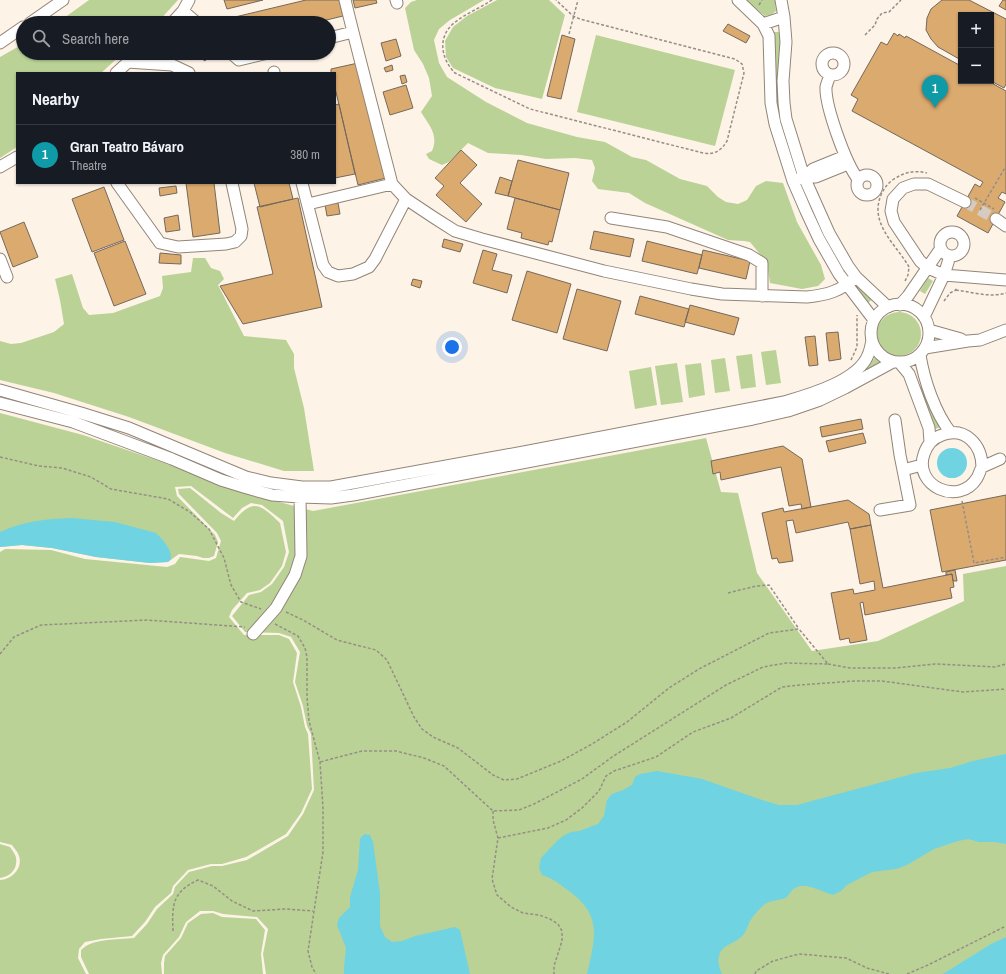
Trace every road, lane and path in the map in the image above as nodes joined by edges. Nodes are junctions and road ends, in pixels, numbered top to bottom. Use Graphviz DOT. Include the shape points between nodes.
graph roads {
  1 [pos="63,0"];
  2 [pos="189,0"];
  3 [pos="345,0"];
  4 [pos="492,0"];
  5 [pos="556,0"];
  6 [pos="578,0"];
  7 [pos="738,0"];
  8 [pos="781,0"];
  9 [pos="901,0"];
  10 [pos="183,11"];
  11 [pos="40,16"];
  12 [pos="178,16"];
  13 [pos="189,16"];
  14 [pos="573,16"];
  15 [pos="784,17"];
  16 [pos="763,24"];
  17 [pos="353,32"];
  18 [pos="16,33"];
  19 [pos="569,34"];
  20 [pos="865,35"];
  21 [pos="336,36"];
  22 [pos="0,43"];
  23 [pos="129,60"];
  24 [pos="127,62"];
  25 [pos="117,72"];
  26 [pos="187,72"];
  27 [pos="830,75"];
  28 [pos="16,158"];
  29 [pos="847,160"];
  30 [pos="1006,166"];
  31 [pos="0,167"];
  32 [pos="931,175"];
  33 [pos="804,177"];
  34 [pos="793,180"];
  35 [pos="858,180"];
  36 [pos="118,184"];
  37 [pos="232,184"];
  38 [pos="302,184"];
  39 [pos="392,184"];
  40 [pos="406,199"];
  41 [pos="970,200"];
  42 [pos="984,203"];
  43 [pos="308,204"];
  44 [pos="980,210"];
  45 [pos="995,214"];
  46 [pos="611,218"];
  47 [pos="1006,226"];
  48 [pos="941,248"];
  49 [pos="950,256"];
  50 [pos="0,259"];
  51 [pos="909,267"];
  52 [pos="928,268"];
  53 [pos="944,275"];
  54 [pos="7,277"];
  55 [pos="856,277"];
  56 [pos="1006,280"];
  57 [pos="848,285"];
  58 [pos="956,290"];
  59 [pos="1006,293"];
  60 [pos="762,296"];
  61 [pos="900,305"];
  62 [pos="888,307"];
  63 [pos="864,308"];
  64 [pos="924,317"];
  65 [pos="874,320"];
  66 [pos="929,330"];
  67 [pos="1006,330"];
  68 [pos="872,340"];
  69 [pos="968,341"];
  70 [pos="922,351"];
  71 [pos="851,360"];
  72 [pos="896,362"];
  73 [pos="0,390"];
  74 [pos="0,403"];
  75 [pos="894,420"];
  76 [pos="951,433"];
  77 [pos="930,442"];
  78 [pos="980,452"];
  79 [pos="0,457"];
  80 [pos="1003,460"];
  81 [pos="922,465"];
  82 [pos="982,467"];
  83 [pos="903,470"];
  84 [pos="960,491"];
  85 [pos="301,492"];
  86 [pos="880,510"];
  87 [pos="1006,557"];
  88 [pos="728,593"];
  89 [pos="276,608"];
  90 [pos="266,620"];
  91 [pos="799,629"];
  92 [pos="255,632"];
  93 [pos="0,654"];
  94 [pos="828,664"];
  95 [pos="1006,664"];
  96 [pos="1006,689"];
  97 [pos="320,762"];
  98 [pos="493,811"];
  99 [pos="498,838"];
  100 [pos="313,912"];
  101 [pos="1006,926"];
  102 [pos="173,931"];
  103 [pos="316,974"];
  104 [pos="554,974"];
  105 [pos="755,974"];
  106 [pos="888,974"];
  107 [pos="907,974"];
  1 -- 11 [label="lane"];
  2 -- 10 [label="lane"];
  3 -- 17 [label="lane"];
  4 -- 14 [label="path" via="454,23 443,39 445,60 455,72 530,109 703,153 714,153 724,146 744,73 742,64 735,58"];
  5 -- 14 [label="path"];
  6 -- 14 [label="path"];
  7 -- 16 [label="lane"];
  8 -- 15 [label="lane"];
  9 -- 20 [label="path" via="889,12 882,13"];
  10 -- 12 [label="lane"];
  10 -- 13 [label="lane"];
  14 -- 19 [label="path"];
  15 -- 16 [label="lane"];
  15 -- 33 [label="lane" via="786,42 783,81 786,119"];
  16 -- 34 [label="lane" via="769,36 772,110"];
  17 -- 21 [label="lane"];
  17 -- 39 [label="lane"];
  18 -- 22 [label="lane"];
  23 -- 24 [label="lane"];
  24 -- 25 [label="lane"];
  24 -- 26 [label="lane" via="172,65"];
  27 -- 29 [label="lane" via="826,87 830,112"];
  28 -- 31 [label="lane"];
  29 -- 33 [label="lane" via="813,168"];
  29 -- 35 [label="lane"];
  30 -- 42 [label="path"];
  32 -- 51 [label="path" via="920,171 900,175 884,188 878,202 878,217 882,228"];
  33 -- 34 [label="lane"];
  33 -- 55 [label="lane" via="829,233"];
  34 -- 57 [label="lane" via="819,239"];
  36 -- 37 [label="lane" via="160,243 178,247 226,244 235,242 241,236"];
  38 -- 43 [label="lane"];
  39 -- 40 [label="lane"];
  39 -- 43 [label="lane"];
  40 -- 43 [label="lane" via="369,267 353,274 338,276 328,272 323,265"];
  40 -- 60 [label="lane" via="456,231 482,239 604,271 691,289"];
  41 -- 42 [label="path"];
  41 -- 52 [label="lane" via="928,184 914,184 903,188 893,199 890,211 894,222 920,261"];
  42 -- 44 [label="path"];
  42 -- 45 [label="path"];
  45 -- 47 [label="lane"];
  46 -- 60 [label="lane" via="667,227 749,255 762,263"];
  48 -- 49 [label="lane"];
  48 -- 49 [label="lane" via="941,240 945,234 960,234 964,241 963,249 958,254"];
  48 -- 52 [label="lane"];
  49 -- 53 [label="lane"];
  50 -- 54 [label="lane"];
  52 -- 53 [label="lane"];
  52 -- 61 [label="lane"];
  53 -- 56 [label="lane"];
  53 -- 64 [label="lane"];
  55 -- 57 [label="lane"];
  55 -- 62 [label="lane"];
  57 -- 60 [label="lane" via="819,296"];
  57 -- 63 [label="lane"];
  58 -- 59 [label="path" via="987,295"];
  61 -- 62 [label="lane"];
  61 -- 64 [label="lane" via="918,310"];
  62 -- 65 [label="lane"];
  63 -- 65 [label="lane"];
  63 -- 71 [label="path" via="857,313 857,347"];
  64 -- 66 [label="lane"];
  65 -- 68 [label="lane"];
  66 -- 69 [label="lane"];
  66 -- 70 [label="lane"];
  67 -- 69 [label="lane" via="980,340"];
  68 -- 72 [label="lane" via="879,354"];
  68 -- 85 [label="lane" via="868,356 840,382 784,402"];
  69 -- 70 [label="lane"];
  70 -- 72 [label="lane" via="910,360"];
  70 -- 76 [label="lane" via="922,368 943,422"];
  72 -- 77 [label="lane" via="909,374 929,428"];
  72 -- 85 [label="lane" via="820,400 753,419 353,495 331,498"];
  73 -- 85 [label="lane" via="129,428 246,477"];
  74 -- 85 [label="lane" via="73,422 247,488 272,495"];
  75 -- 83 [label="lane"];
  76 -- 77 [label="lane" via="943,434"];
  76 -- 78 [label="lane" via="972,440"];
  77 -- 81 [label="lane" via="924,453"];
  78 -- 80 [label="lane"];
  78 -- 82 [label="lane"];
  79 -- 89 [label="path" via="39,466 62,468 91,477 111,489 168,499 190,512 209,529 224,558 231,585 241,602 262,609"];
  80 -- 82 [label="lane"];
  81 -- 83 [label="lane"];
  81 -- 84 [label="lane" via="931,484 940,490"];
  82 -- 84 [label="lane" via="978,478"];
  83 -- 86 [label="lane" via="910,505"];
  84 -- 87 [label="path" via="974,563"];
  85 -- 89 [label="lane" via="301,556 295,575"];
  88 -- 91 [label="path" via="769,585"];
  89 -- 90 [label="lane"];
  89 -- 91 [label="path" via="337,640 376,650 387,660 422,729 432,737 458,748 493,775 504,780 518,779 561,761 592,744 628,722 669,688 699,669 769,633"];
  90 -- 92 [label="lane"];
  90 -- 97 [label="path" via="298,636 305,648 309,721"];
  91 -- 94 [label="path"];
  92 -- 93 [label="path" via="239,625 147,620 41,625 14,637"];
  94 -- 95 [label="path" via="850,668 896,668 935,664 995,667"];
  94 -- 98 [label="path" via="786,663 763,667 726,685 582,779 519,810"];
  96 -- 99 [label="path" via="963,692 882,681 782,687 730,718 694,732 656,757 614,771 606,776 599,791 566,820 548,828"];
  97 -- 98 [label="path" via="362,751 396,751 424,758 444,766"];
  97 -- 100 [label="path" via="322,852"];
  98 -- 99 [label="path"];
  99 -- 104 [label="path" via="492,879 497,895 517,910 550,919 558,924 562,931"];
  100 -- 102 [label="path" via="286,909 253,910 232,901 213,886 198,880 188,885 176,897 172,910"];
  100 -- 103 [label="path" via="308,951"];
  101 -- 107 [label="path"];
  105 -- 106 [label="path" via="773,961 799,954 846,958"];
}
